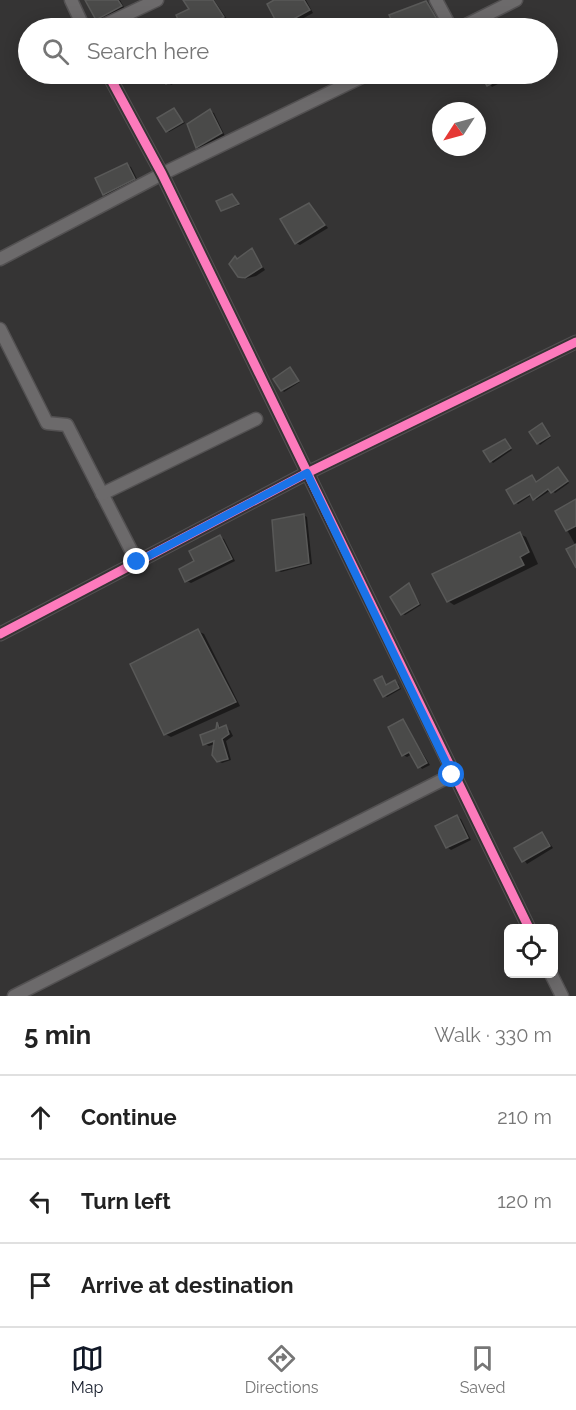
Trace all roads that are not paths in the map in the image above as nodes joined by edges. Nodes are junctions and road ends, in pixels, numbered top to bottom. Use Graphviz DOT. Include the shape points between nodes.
graph roads {
  1 [pos="71,0"];
  2 [pos="157,0"];
  3 [pos="436,0"];
  4 [pos="516,0"];
  5 [pos="79,18"];
  6 [pos="119,18"];
  7 [pos="446,18"];
  8 [pos="480,18"];
  9 [pos="113,84"];
  10 [pos="347,84"];
  11 [pos="162,174"];
  12 [pos="0,259"];
  13 [pos="0,329"];
  14 [pos="576,342"];
  15 [pos="256,419"];
  16 [pos="307,473"];
  17 [pos="102,494"];
  18 [pos="137,562"];
  19 [pos="0,634"];
  20 [pos="452,775"];
  21 [pos="526,924"];
  22 [pos="553,978"];
  23 [pos="14,996"];
  24 [pos="562,996"];
  1 -- 5 [label="street"];
  2 -- 6 [label="street"];
  3 -- 7 [label="street"];
  4 -- 8 [label="street"];
  9 -- 11 [label="street"];
  10 -- 11 [label="street"];
  11 -- 12 [label="street"];
  11 -- 16 [label="street"];
  13 -- 17 [label="street" via="47,423 67,425"];
  14 -- 16 [label="street"];
  15 -- 17 [label="street"];
  16 -- 18 [label="street"];
  16 -- 20 [label="street"];
  17 -- 18 [label="street"];
  18 -- 19 [label="street"];
  20 -- 21 [label="street"];
  20 -- 23 [label="street"];
  22 -- 24 [label="street"];
}
